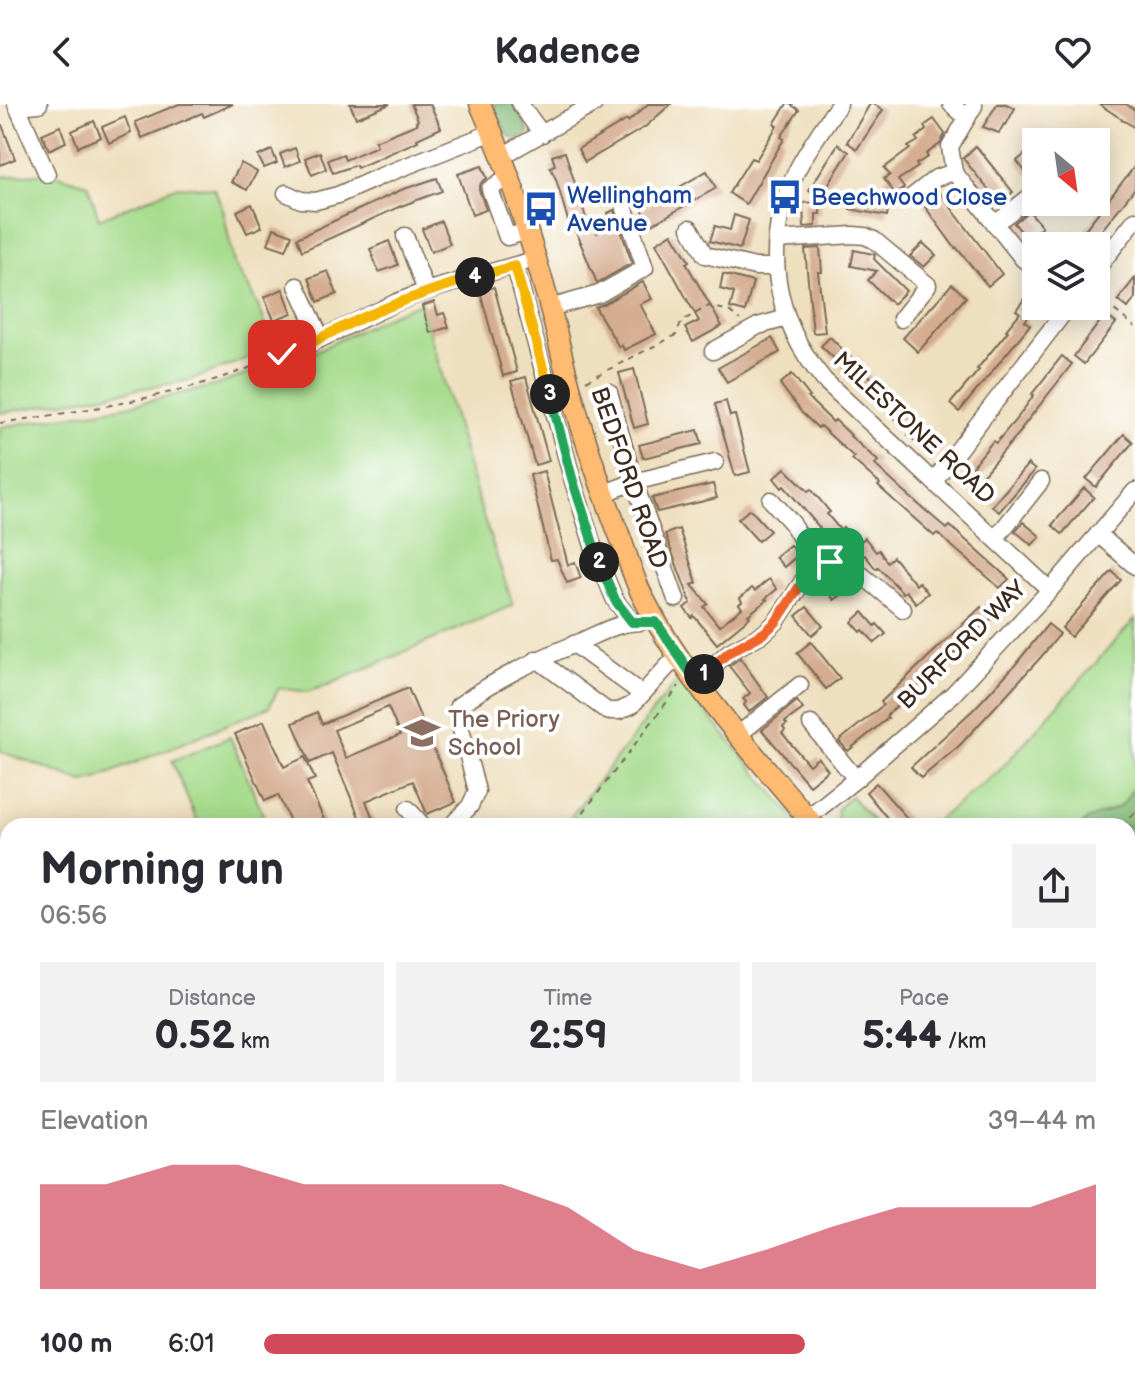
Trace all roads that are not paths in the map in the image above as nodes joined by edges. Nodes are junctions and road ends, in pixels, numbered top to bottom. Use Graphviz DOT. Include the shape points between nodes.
graph roads {
  1 [pos="39,104"];
  2 [pos="480,104"];
  3 [pos="520,104"];
  4 [pos="594,104"];
  5 [pos="839,104"];
  6 [pos="951,104"];
  7 [pos="16,105"];
  8 [pos="493,132"];
  9 [pos="542,134"];
  10 [pos="502,156"];
  11 [pos="954,172"];
  12 [pos="47,174"];
  13 [pos="286,193"];
  14 [pos="913,196"];
  15 [pos="1022,203"];
  16 [pos="625,209"];
  17 [pos="1135,220"];
  18 [pos="995,224"];
  19 [pos="690,228"];
  20 [pos="405,236"];
  21 [pos="777,240"];
  22 [pos="1110,252"];
  23 [pos="536,258"];
  24 [pos="1022,258"];
  25 [pos="515,266"];
  26 [pos="776,267"];
  27 [pos="297,286"];
  28 [pos="426,291"];
  29 [pos="550,308"];
  30 [pos="787,318"];
  31 [pos="901,319"];
  32 [pos="1058,320"];
  33 [pos="713,351"];
  34 [pos="609,392"];
  35 [pos="715,462"];
  36 [pos="934,481"];
  37 [pos="1041,481"];
  38 [pos="634,482"];
  39 [pos="1135,491"];
  40 [pos="602,494"];
  41 [pos="771,500"];
  42 [pos="1098,534"];
  43 [pos="996,538"];
  44 [pos="815,563"];
  45 [pos="1135,566"];
  46 [pos="639,589"];
  47 [pos="1050,590"];
  48 [pos="676,599"];
  49 [pos="615,600"];
  50 [pos="903,609"];
  51 [pos="632,622"];
  52 [pos="656,622"];
  53 [pos="574,644"];
  54 [pos="537,659"];
  55 [pos="689,672"];
  56 [pos="800,685"];
  57 [pos="642,694"];
  58 [pos="811,724"];
  59 [pos="738,735"];
  60 [pos="856,779"];
  61 [pos="408,809"];
  62 [pos="416,818"];
  63 [pos="459,818"];
  64 [pos="807,818"];
  65 [pos="814,818"];
  1 -- 7 [label="street"];
  2 -- 8 [label="main road, BEDFORD ROAD"];
  3 -- 9 [label="street"];
  4 -- 9 [label="street"];
  5 -- 21 [label="street, MILESTONE ROAD" via="785,197"];
  6 -- 11 [label="street" via="970,112 950,147"];
  7 -- 12 [label="street"];
  8 -- 10 [label="main road, BEDFORD ROAD"];
  8 -- 13 [label="street" via="338,195 316,201"];
  9 -- 10 [label="street"];
  10 -- 23 [label="main road, BEDFORD ROAD"];
  11 -- 14 [label="street"];
  11 -- 18 [label="street"];
  15 -- 18 [label="street"];
  16 -- 29 [label="street" via="645,268 599,294"];
  17 -- 22 [label="street"];
  18 -- 24 [label="street"];
  19 -- 26 [label="street" via="705,255"];
  20 -- 28 [label="street"];
  21 -- 26 [label="street, MILESTONE ROAD"];
  21 -- 31 [label="street" via="853,235 874,240 928,285"];
  23 -- 25 [label="street"];
  23 -- 29 [label="main road, BEDFORD ROAD"];
  25 -- 28 [label="street"];
  25 -- 49 [label="street, BEDFORD ROAD" via="572,478"];
  26 -- 30 [label="street, MILESTONE ROAD"];
  27 -- 28 [label="street" via="315,342"];
  29 -- 40 [label="main road, BEDFORD ROAD"];
  30 -- 33 [label="street" via="758,326"];
  30 -- 36 [label="street, MILESTONE ROAD" via="824,380"];
  32 -- 36 [label="street"];
  34 -- 38 [label="street"];
  35 -- 38 [label="street"];
  36 -- 43 [label="street, MILESTONE ROAD"];
  37 -- 43 [label="street"];
  38 -- 40 [label="street"];
  38 -- 48 [label="street"];
  39 -- 42 [label="street, BURFORD WAY"];
  40 -- 46 [label="main road, BEDFORD ROAD"];
  41 -- 44 [label="street" via="792,523"];
  42 -- 45 [label="street"];
  42 -- 47 [label="street, BURFORD WAY"];
  43 -- 47 [label="street, MILESTONE ROAD"];
  44 -- 50 [label="street" via="851,566"];
  44 -- 55 [label="street" via="764,633"];
  46 -- 49 [label="street"];
  46 -- 52 [label="main road, BEDFORD ROAD"];
  47 -- 60 [label="street, BURFORD WAY" via="953,694"];
  49 -- 51 [label="street, BEDFORD ROAD"];
  51 -- 52 [label="street"];
  51 -- 53 [label="street"];
  52 -- 55 [label="main road, BEDFORD ROAD"];
  53 -- 54 [label="street"];
  53 -- 57 [label="street"];
  54 -- 57 [label="street" via="607,711 632,705"];
  54 -- 63 [label="street" via="458,706 477,791"];
  55 -- 57 [label="street" via="669,665"];
  55 -- 59 [label="main road, BEDFORD ROAD"];
  56 -- 59 [label="street"];
  58 -- 60 [label="street"];
  59 -- 64 [label="main road, BEDFORD ROAD"];
  60 -- 65 [label="street, BURFORD WAY"];
  61 -- 62 [label="street"];
}
